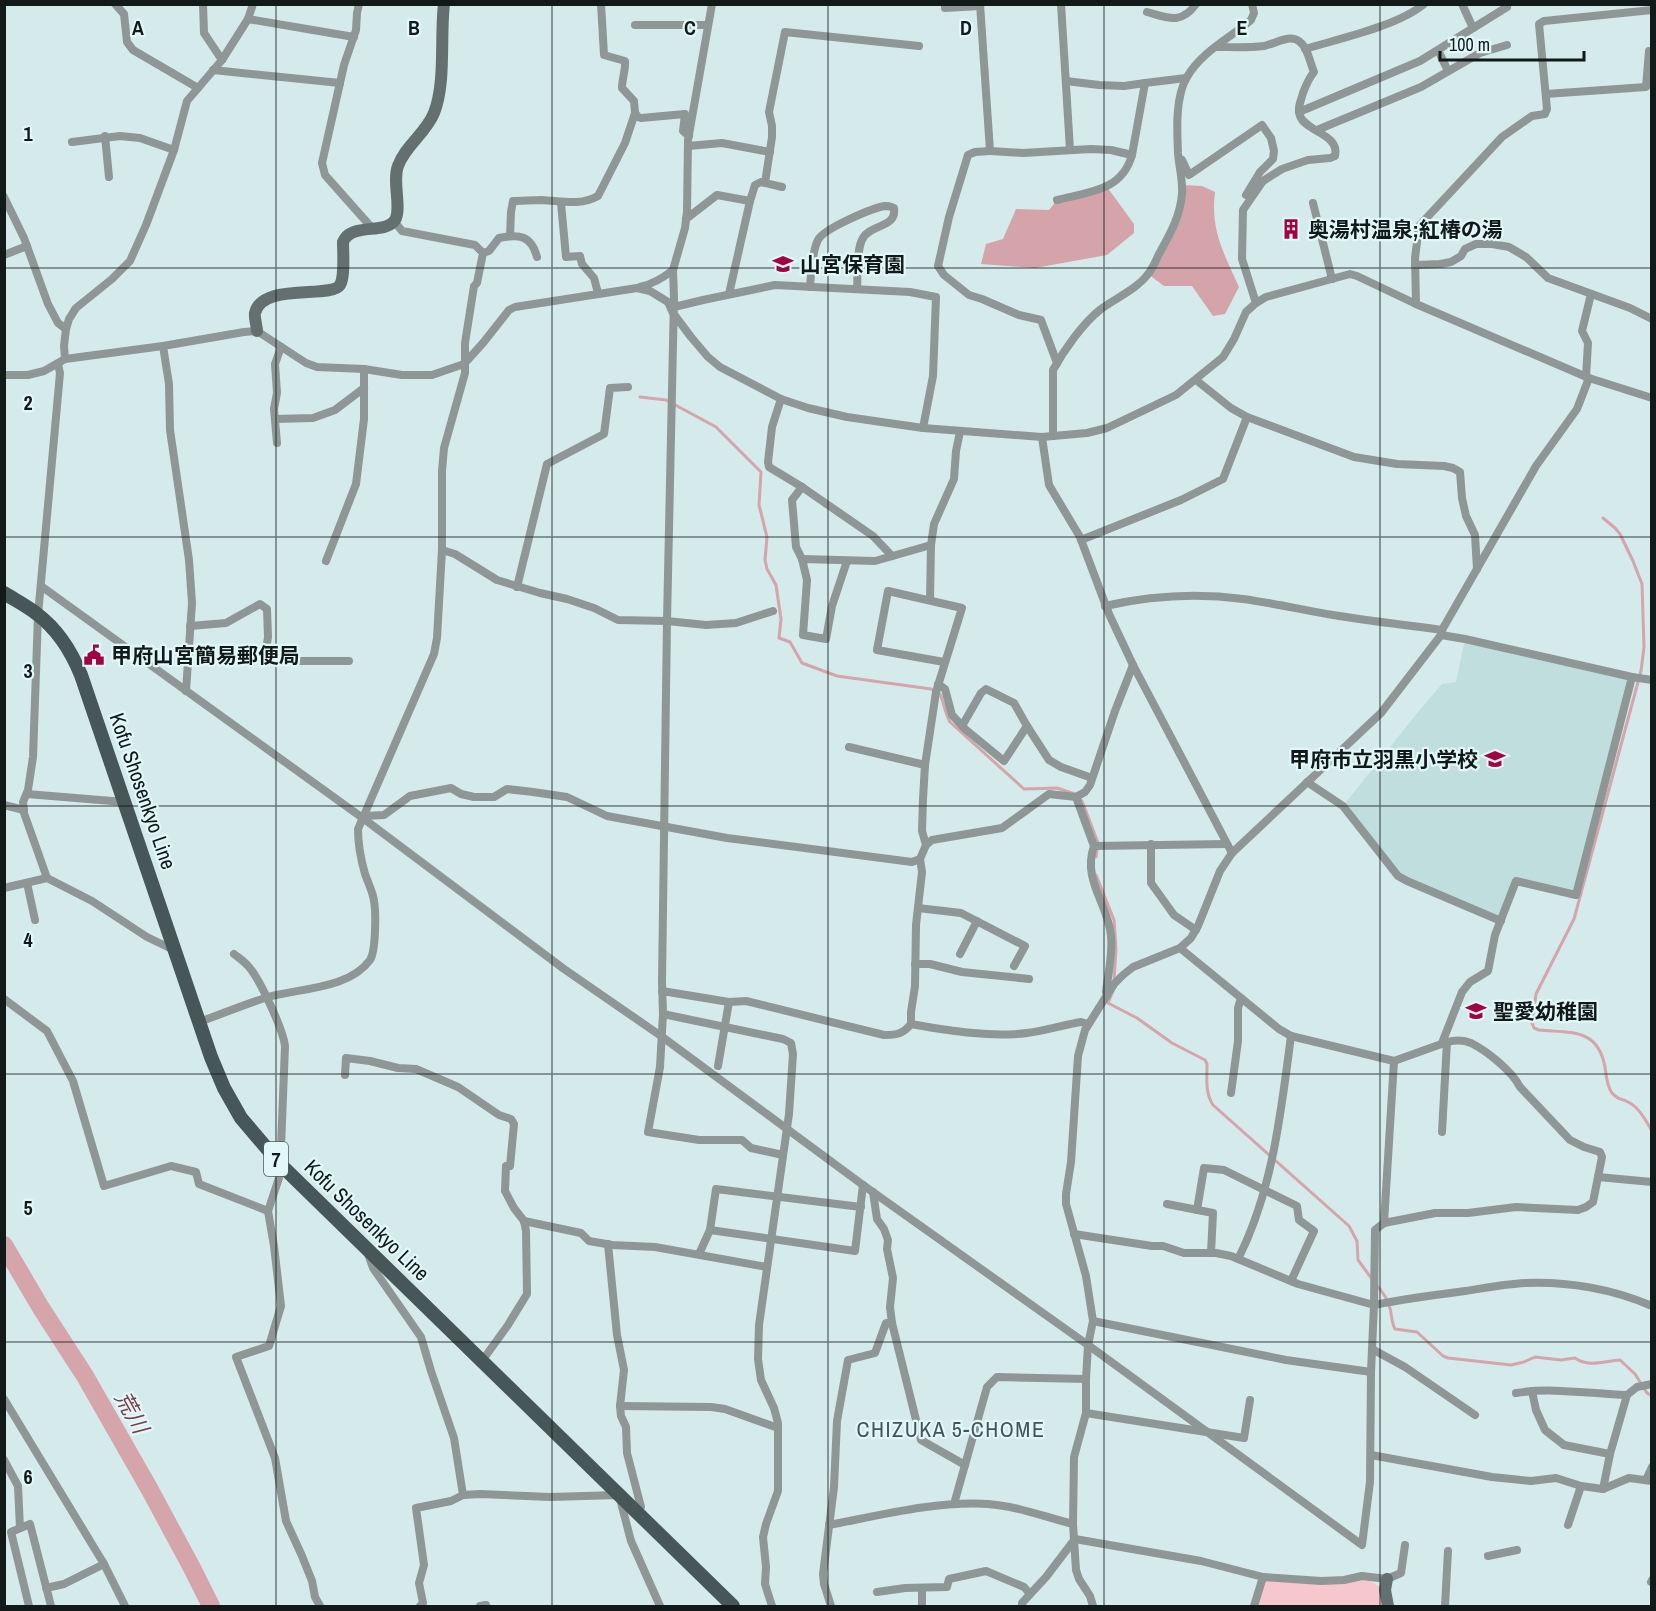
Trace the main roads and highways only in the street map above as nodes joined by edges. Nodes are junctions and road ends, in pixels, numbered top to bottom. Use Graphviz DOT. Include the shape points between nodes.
graph roads {
  1 [pos="4,593"];
  2 [pos="733,1606"];
  1 -- 2 [label="main road, Kofu Shosenkyo Line / 7" via="45,621 73,656 211,1057 241,1118 280,1164"];
}
